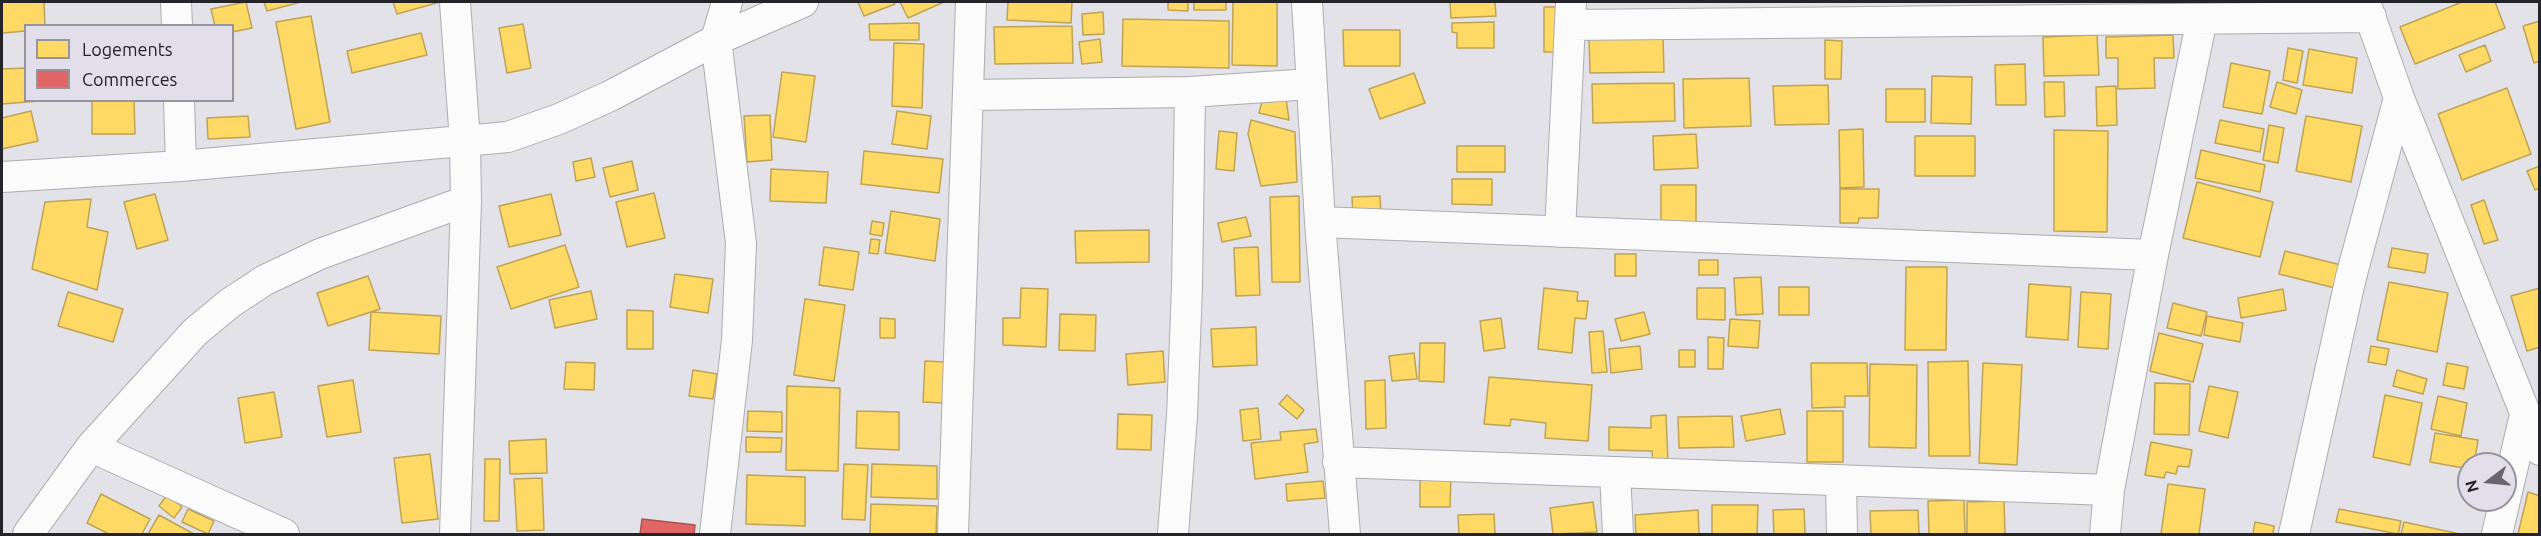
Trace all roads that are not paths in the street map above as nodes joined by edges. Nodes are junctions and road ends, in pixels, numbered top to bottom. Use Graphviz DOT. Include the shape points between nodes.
graph roads {
  1 [pos="176,2"];
  2 [pos="455,2"];
  3 [pos="727,2"];
  4 [pos="803,2"];
  5 [pos="971,2"];
  6 [pos="1307,2"];
  7 [pos="2368,9"];
  8 [pos="1571,13"];
  9 [pos="2202,19"];
  10 [pos="177,24"];
  11 [pos="716,40"];
  12 [pos="1311,84"];
  13 [pos="1190,92"];
  14 [pos="968,95"];
  15 [pos="2399,98"];
  16 [pos="179,102"];
  17 [pos="465,141"];
  18 [pos="181,166"];
  19 [pos="2,177"];
  20 [pos="466,201"];
  21 [pos="1320,222"];
  22 [pos="1560,232"];
  23 [pos="2153,255"];
  24 [pos="2524,415"];
  25 [pos="91,447"];
  26 [pos="2540,450"];
  27 [pos="1338,462"];
  28 [pos="1615,472"];
  29 [pos="1841,481"];
  30 [pos="2109,490"];
  31 [pos="27,534"];
  32 [pos="284,534"];
  33 [pos="455,534"];
  34 [pos="715,534"];
  35 [pos="953,534"];
  36 [pos="1173,534"];
  37 [pos="1345,534"];
  38 [pos="1618,534"];
  39 [pos="1842,534"];
  40 [pos="2105,534"];
  41 [pos="2294,534"];
  42 [pos="2497,534"];
  1 -- 10 [label="street"];
  2 -- 17 [label="street"];
  3 -- 11 [label="street"];
  4 -- 11 [label="street"];
  5 -- 14 [label="street"];
  6 -- 12 [label="street"];
  7 -- 9 [label="street"];
  7 -- 15 [label="street"];
  8 -- 9 [label="street"];
  8 -- 22 [label="street"];
  9 -- 23 [label="street"];
  11 -- 17 [label="street" via="559,119 508,137"];
  11 -- 34 [label="street" via="741,243 736,340"];
  12 -- 13 [label="street"];
  12 -- 21 [label="street"];
  13 -- 14 [label="street"];
  13 -- 36 [label="street" via="1182,416"];
  14 -- 35 [label="street"];
  15 -- 24 [label="street"];
  15 -- 41 [label="street" via="2351,278"];
  16 -- 18 [label="street"];
  17 -- 18 [label="street"];
  17 -- 20 [label="street"];
  18 -- 19 [label="street"];
  20 -- 25 [label="street" via="320,254 265,280 195,332"];
  20 -- 33 [label="street"];
  21 -- 22 [label="street"];
  21 -- 27 [label="street"];
  22 -- 23 [label="street"];
  23 -- 30 [label="street"];
  24 -- 26 [label="street"];
  24 -- 42 [label="street"];
  25 -- 31 [label="street"];
  25 -- 32 [label="street"];
  27 -- 28 [label="street"];
  27 -- 37 [label="street"];
  28 -- 29 [label="street"];
  28 -- 38 [label="street"];
  29 -- 30 [label="street"];
  29 -- 39 [label="street"];
  30 -- 40 [label="street"];
}
